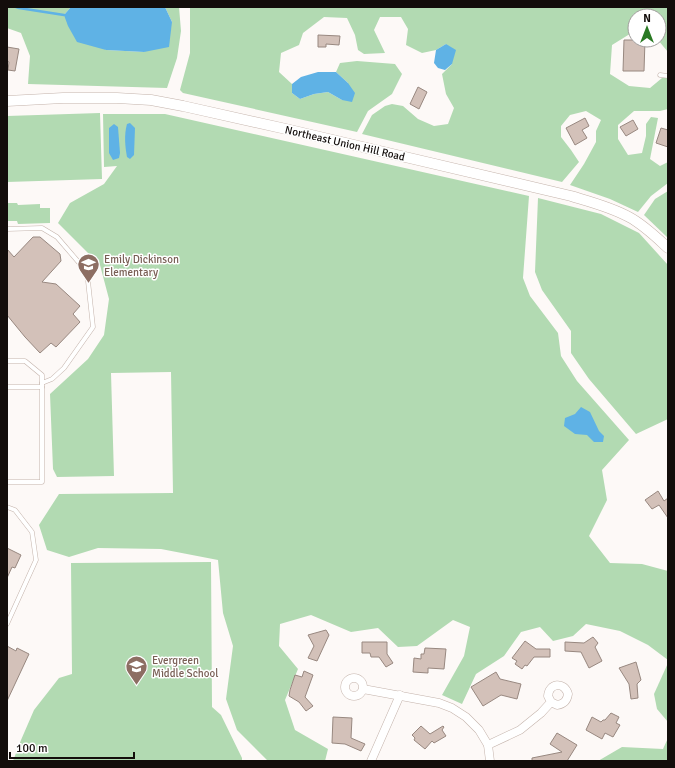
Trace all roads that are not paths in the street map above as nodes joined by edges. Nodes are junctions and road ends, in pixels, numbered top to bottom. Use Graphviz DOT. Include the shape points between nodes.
graph roads {
  1 [pos="660,75"];
  2 [pos="668,76"];
  3 [pos="7,101"];
  4 [pos="7,229"];
  5 [pos="668,248"];
  6 [pos="7,361"];
  7 [pos="42,385"];
  8 [pos="7,387"];
  9 [pos="7,482"];
  10 [pos="7,508"];
  11 [pos="7,624"];
  12 [pos="363,689"];
  13 [pos="400,695"];
  14 [pos="551,702"];
  15 [pos="488,746"];
  16 [pos="371,761"];
  17 [pos="490,761"];
  1 -- 2 [label="lane"];
  3 -- 5 [label="street, Northeast Union Hill Road" via="117,98 151,100 183,106 571,196 607,207 631,218"];
  4 -- 7 [label="lane" via="42,228 57,237 87,272 93,327 64,368"];
  6 -- 7 [label="lane" via="25,361 42,375"];
  7 -- 8 [label="lane"];
  7 -- 9 [label="lane" via="42,482"];
  10 -- 11 [label="lane" via="15,510 32,532 36,560"];
  12 -- 13 [label="street"];
  13 -- 15 [label="street" via="439,702 452,708 480,730"];
  13 -- 16 [label="street"];
  14 -- 15 [label="street" via="520,730"];
  15 -- 17 [label="street"];
}
